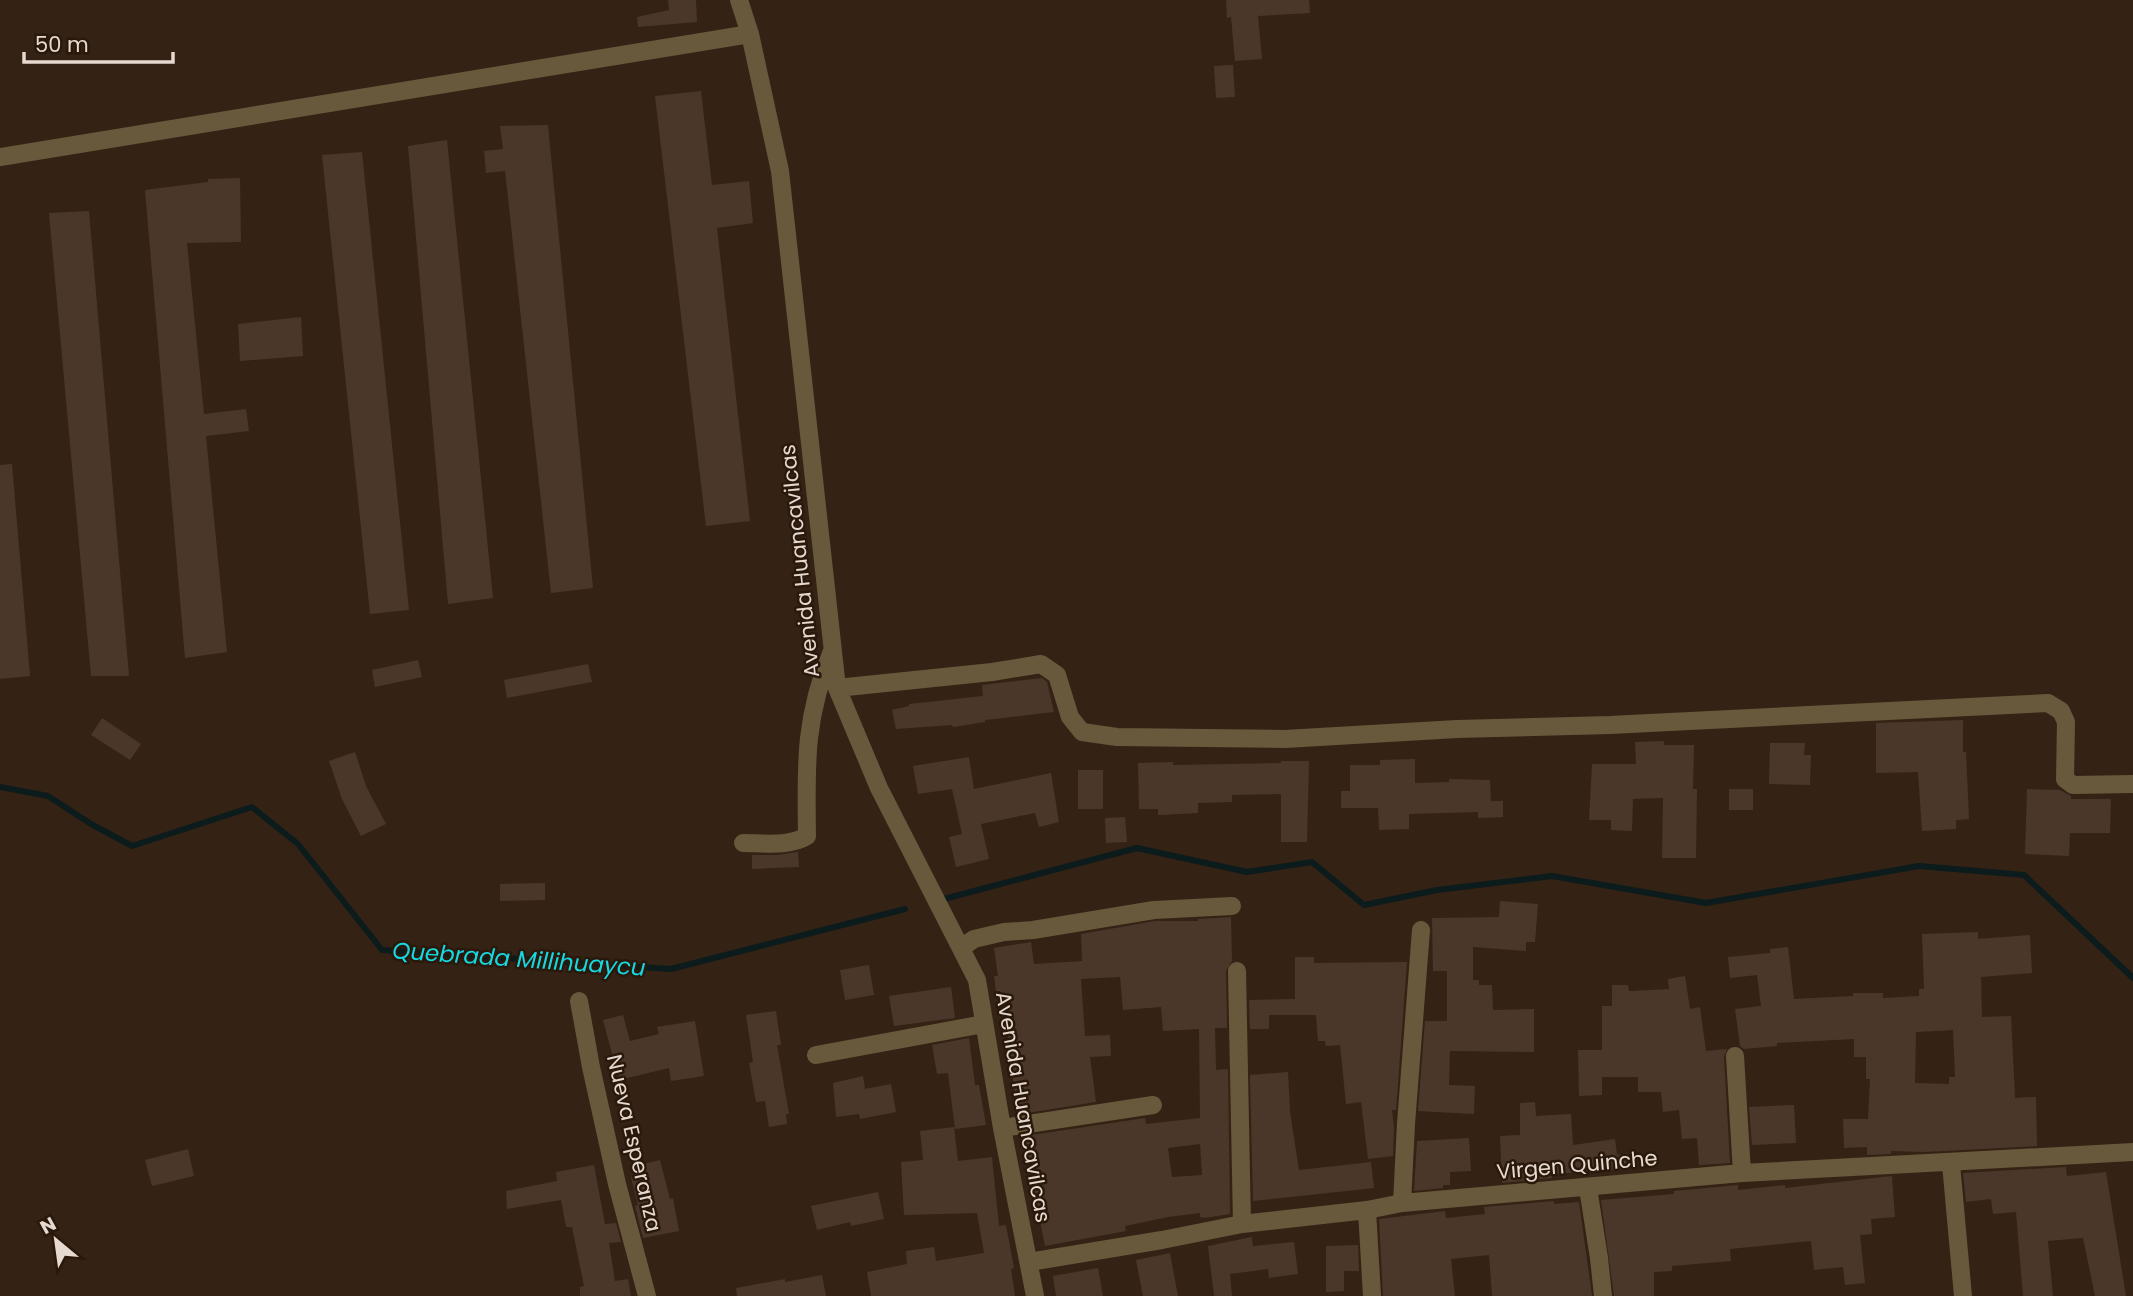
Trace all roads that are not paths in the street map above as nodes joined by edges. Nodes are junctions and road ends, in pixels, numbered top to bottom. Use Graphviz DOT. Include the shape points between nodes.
graph roads {
  1 [pos="739,0"];
  2 [pos="750,34"];
  3 [pos="0,157"];
  4 [pos="833,648"];
  5 [pos="837,688"];
  6 [pos="2133,785"];
  7 [pos="743,843"];
  8 [pos="1232,906"];
  9 [pos="1421,930"];
  10 [pos="961,947"];
  11 [pos="1237,971"];
  12 [pos="579,1000"];
  13 [pos="984,1024"];
  14 [pos="816,1055"];
  15 [pos="1735,1056"];
  16 [pos="1153,1105"];
  17 [pos="1002,1128"];
  18 [pos="2133,1152"];
  19 [pos="1951,1164"];
  20 [pos="1741,1173"];
  21 [pos="1588,1188"];
  22 [pos="1402,1203"];
  23 [pos="1367,1210"];
  24 [pos="1242,1224"];
  25 [pos="1029,1262"];
  26 [pos="647,1296"];
  27 [pos="1035,1296"];
  28 [pos="1372,1296"];
  29 [pos="1603,1296"];
  30 [pos="1963,1296"];
  1 -- 2 [label="street, Avenida Huancavilcas"];
  2 -- 3 [label="street"];
  2 -- 4 [label="street, Avenida Huancavilcas" via="780,172"];
  4 -- 5 [label="street, Avenida Huancavilcas"];
  4 -- 7 [label="street" via="811,713 806,754 807,836 784,843"];
  5 -- 6 [label="street" via="1041,664 1057,675 1070,717 1082,732 1169,738 1286,739 2048,703 2066,722 2065,779 2073,785"];
  5 -- 10 [label="street, Avenida Huancavilcas" via="879,788"];
  8 -- 10 [label="street" via="1154,910 1004,932"];
  9 -- 22 [label="street"];
  10 -- 13 [label="street, Avenida Huancavilcas" via="977,980"];
  11 -- 24 [label="street"];
  12 -- 26 [label="street, Nueva Esperanza" via="617,1184"];
  13 -- 14 [label="street"];
  13 -- 17 [label="street, Avenida Huancavilcas"];
  15 -- 20 [label="street"];
  16 -- 17 [label="street"];
  17 -- 25 [label="street, Avenida Huancavilcas"];
  18 -- 19 [label="street, Virgen Quinche"];
  19 -- 20 [label="street, Virgen Quinche"];
  19 -- 30 [label="street"];
  20 -- 21 [label="street, Virgen Quinche"];
  21 -- 22 [label="street, Virgen Quinche"];
  21 -- 29 [label="street"];
  22 -- 23 [label="street, Virgen Quinche"];
  23 -- 24 [label="street, Virgen Quinche"];
  23 -- 28 [label="street"];
  24 -- 25 [label="street, Virgen Quinche"];
  25 -- 27 [label="street, Avenida Huancavilcas"];
}
